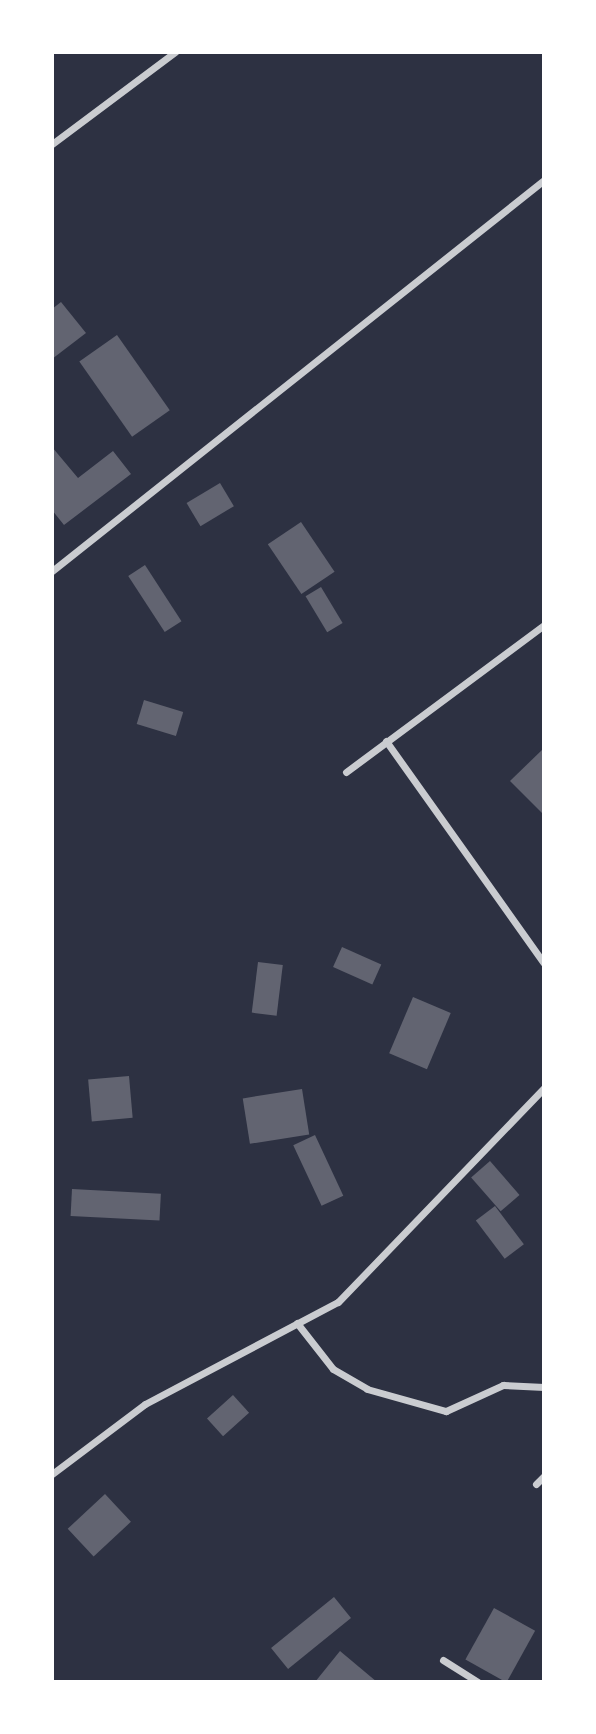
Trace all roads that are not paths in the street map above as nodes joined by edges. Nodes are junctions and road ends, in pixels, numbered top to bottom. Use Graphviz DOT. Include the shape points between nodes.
graph roads {
  1 [pos="175,52"];
  2 [pos="52,144"];
  3 [pos="544,180"];
  4 [pos="52,571"];
  5 [pos="544,625"];
  6 [pos="386,741"];
  7 [pos="346,772"];
  8 [pos="544,963"];
  9 [pos="544,1088"];
  10 [pos="297,1323"];
  11 [pos="544,1387"];
  12 [pos="52,1474"];
  13 [pos="544,1476"];
  14 [pos="536,1484"];
  15 [pos="443,1660"];
  16 [pos="478,1682"];
  1 -- 2 [label="street"];
  3 -- 4 [label="street"];
  5 -- 6 [label="street"];
  6 -- 7 [label="street"];
  6 -- 8 [label="street"];
  9 -- 10 [label="street" via="338,1302"];
  10 -- 11 [label="street" via="334,1369 367,1389 446,1411 503,1385"];
  10 -- 12 [label="street" via="145,1404"];
  13 -- 14 [label="street"];
  15 -- 16 [label="street"];
}
